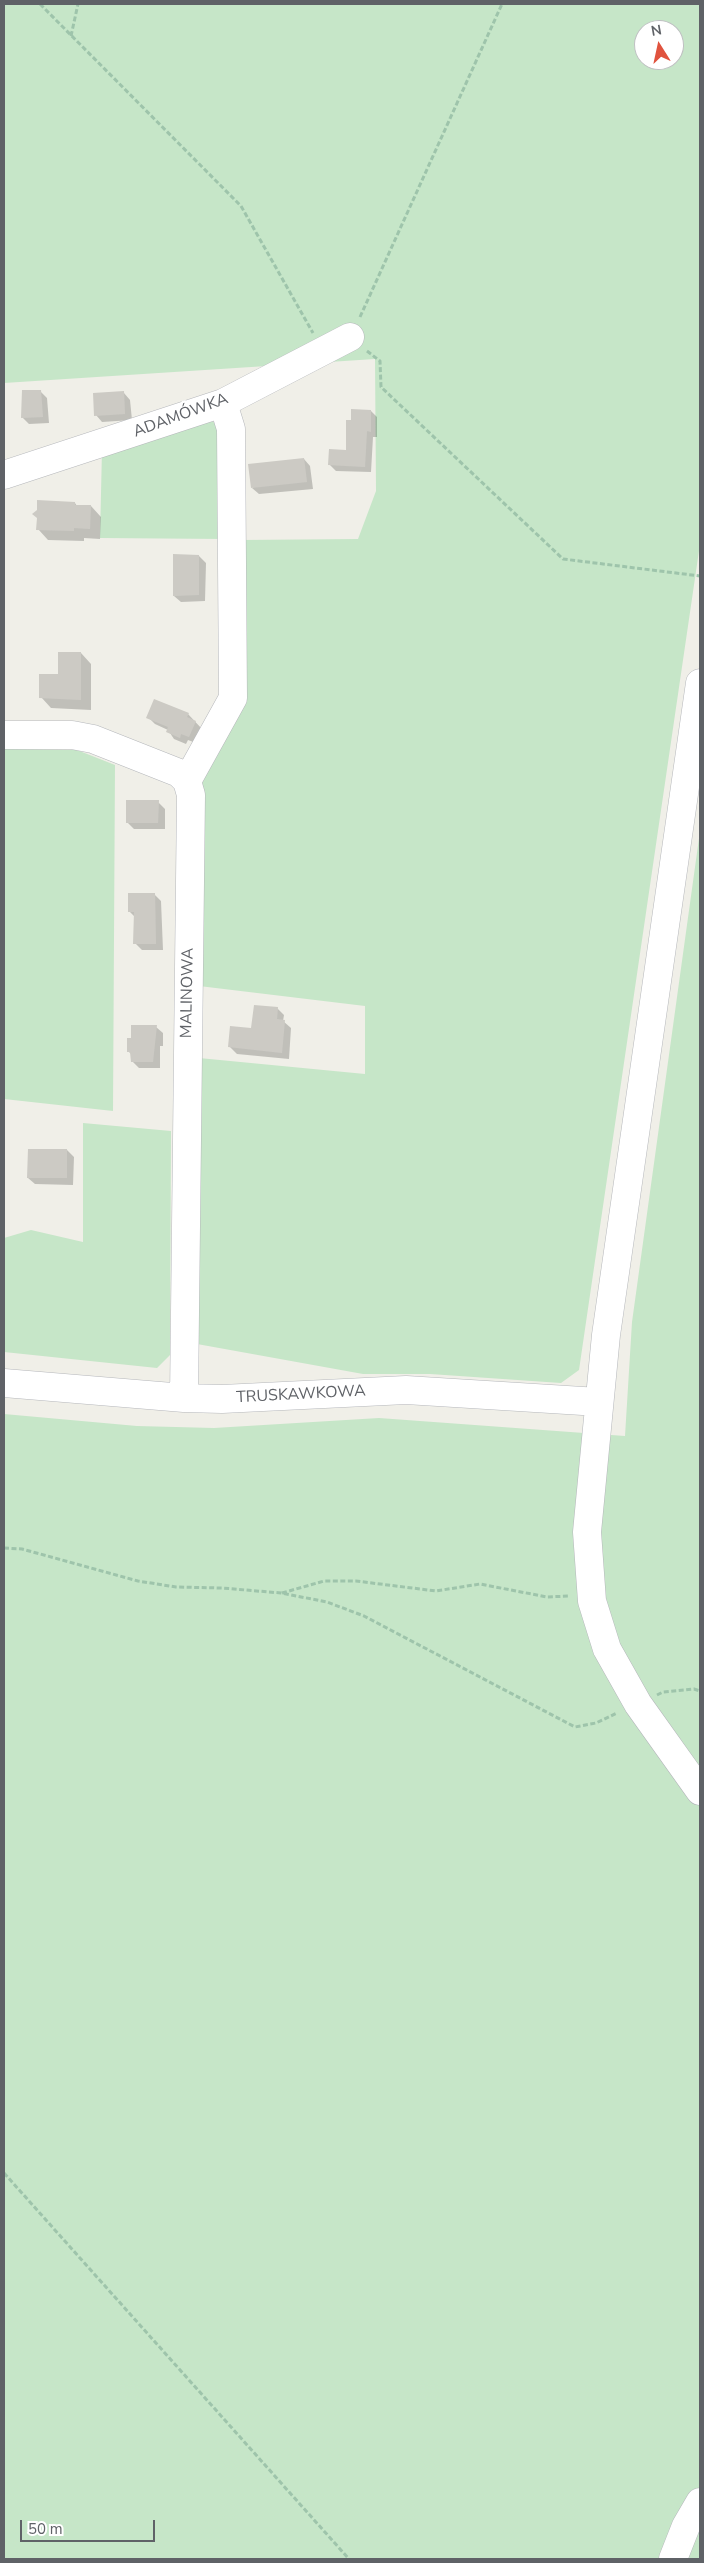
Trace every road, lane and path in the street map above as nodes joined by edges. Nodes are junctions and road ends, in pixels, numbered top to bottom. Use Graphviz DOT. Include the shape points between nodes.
graph roads {
  1 [pos="40,4"];
  2 [pos="78,4"];
  3 [pos="502,4"];
  4 [pos="71,36"];
  5 [pos="350,337"];
  6 [pos="323,351"];
  7 [pos="223,403"];
  8 [pos="4,475"];
  9 [pos="700,576"];
  10 [pos="700,683"];
  11 [pos="4,735"];
  12 [pos="187,781"];
  13 [pos="4,1384"];
  14 [pos="184,1398"];
  15 [pos="599,1402"];
  16 [pos="4,1548"];
  17 [pos="282,1593"];
  18 [pos="591,1594"];
  19 [pos="700,1691"];
  20 [pos="638,1704"];
  21 [pos="700,1791"];
  22 [pos="4,2173"];
  23 [pos="700,2502"];
  24 [pos="349,2559"];
  25 [pos="673,2559"];
  1 -- 4 [label="path"];
  2 -- 4 [label="path"];
  3 -- 5 [label="path"];
  4 -- 6 [label="path" via="241,206"];
  5 -- 6 [label="street, ADAMÓWKA"];
  5 -- 9 [label="path" via="380,361 382,387 563,558"];
  6 -- 7 [label="street, ADAMÓWKA"];
  7 -- 8 [label="street, ADAMÓWKA"];
  7 -- 12 [label="street" via="231,429 233,698"];
  10 -- 15 [label="street"];
  11 -- 12 [label="street" via="93,738 179,773"];
  12 -- 14 [label="street, MALINOWA" via="190,795"];
  13 -- 14 [label="street, TRUSKAWKOWA"];
  14 -- 15 [label="street, TRUSKAWKOWA" via="406,1390"];
  15 -- 18 [label="street" via="587,1532"];
  16 -- 17 [label="path" via="22,1549 138,1582"];
  17 -- 18 [label="path" via="324,1581 356,1581 436,1591 480,1584 547,1597"];
  17 -- 20 [label="path" via="327,1602 364,1616 575,1727 596,1722"];
  18 -- 20 [label="street" via="607,1649"];
  19 -- 20 [label="path" via="663,1692"];
  20 -- 21 [label="street"];
  22 -- 24 [label="path"];
  23 -- 25 [label="street"];
}
